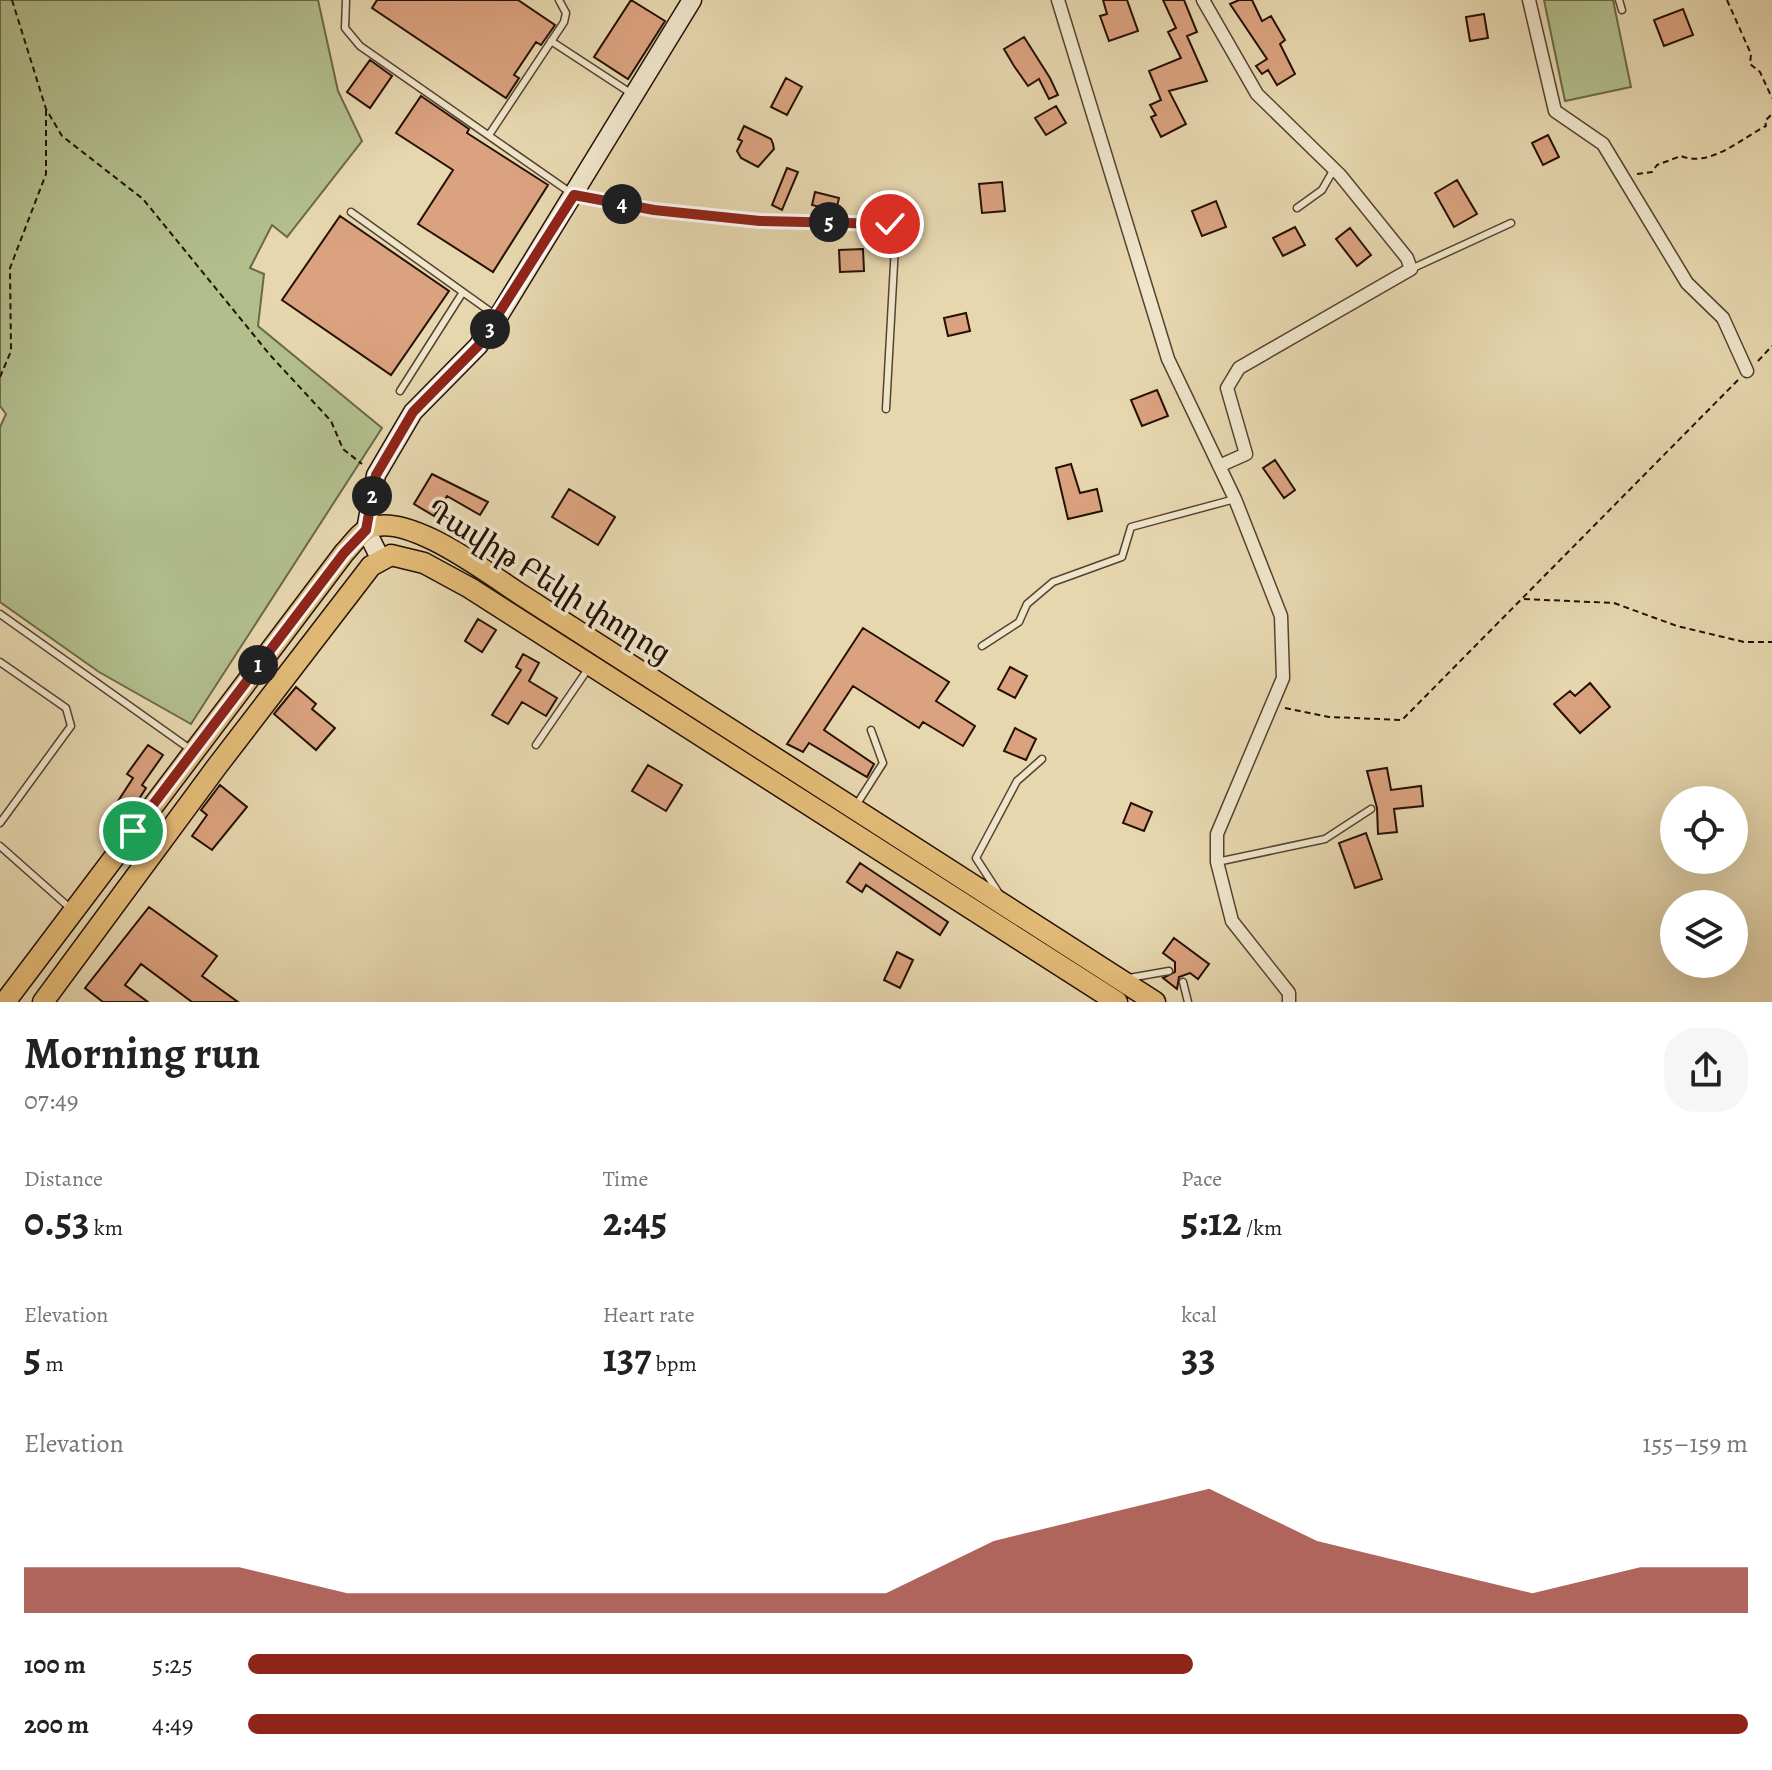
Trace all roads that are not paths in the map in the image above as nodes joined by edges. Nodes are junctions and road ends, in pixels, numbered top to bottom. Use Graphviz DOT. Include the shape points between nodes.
graph roads {
  1 [pos="346,0"];
  2 [pos="559,0"];
  3 [pos="692,0"];
  4 [pos="1058,0"];
  5 [pos="1203,0"];
  6 [pos="1529,0"];
  7 [pos="1619,0"];
  8 [pos="1622,10"];
  9 [pos="551,41"];
  10 [pos="635,96"];
  11 [pos="489,135"];
  12 [pos="1334,169"];
  13 [pos="574,195"];
  14 [pos="1297,208"];
  15 [pos="351,212"];
  16 [pos="1511,223"];
  17 [pos="1411,269"];
  18 [pos="463,292"];
  19 [pos="498,317"];
  20 [pos="1747,371"];
  21 [pos="400,391"];
  22 [pos="886,409"];
  23 [pos="1219,466"];
  24 [pos="1235,499"];
  25 [pos="366,530"];
  26 [pos="381,560"];
  27 [pos="0,614"];
  28 [pos="982,646"];
  29 [pos="0,662"];
  30 [pos="590,666"];
  31 [pos="871,730"];
  32 [pos="536,745"];
  33 [pos="193,751"];
  34 [pos="1042,759"];
  35 [pos="1371,809"];
  36 [pos="854,810"];
  37 [pos="0,823"];
  38 [pos="842,828"];
  39 [pos="0,846"];
  40 [pos="1217,862"];
  41 [pos="73,911"];
  42 [pos="1018,917"];
  43 [pos="1169,971"];
  44 [pos="1119,980"];
  45 [pos="1183,982"];
  46 [pos="5,1002"];
  47 [pos="43,1002"];
  48 [pos="1117,1002"];
  49 [pos="1155,1002"];
  50 [pos="1188,1002"];
  51 [pos="1289,1002"];
  1 -- 11 [label="lane" via="345,28 360,46"];
  2 -- 9 [label="lane" via="566,13"];
  3 -- 10 [label="main road"];
  4 -- 23 [label="street" via="1168,359"];
  5 -- 12 [label="street" via="1257,94"];
  6 -- 20 [label="street" via="1555,111 1591,133 1615,162 1687,283 1723,318"];
  7 -- 8 [label="lane"];
  9 -- 10 [label="lane"];
  9 -- 11 [label="lane"];
  10 -- 13 [label="main road"];
  11 -- 13 [label="lane"];
  12 -- 14 [label="lane" via="1322,190"];
  12 -- 17 [label="street"];
  13 -- 19 [label="main road"];
  13 -- 22 [label="lane" via="760,221 890,224 895,237"];
  15 -- 18 [label="lane"];
  16 -- 17 [label="lane"];
  17 -- 23 [label="street" via="1239,368 1227,388 1246,454"];
  18 -- 19 [label="lane"];
  18 -- 21 [label="lane"];
  19 -- 25 [label="main road" via="478,346 413,412 376,475"];
  23 -- 24 [label="street"];
  24 -- 28 [label="lane" via="1131,527 1122,557 1053,582 1027,604 1019,622"];
  24 -- 40 [label="street" via="1281,616 1283,678 1217,834"];
  25 -- 26 [label="main road"];
  25 -- 33 [label="main road"];
  25 -- 36 [label="main road, Դավիթ Բեկի փողոց" via="399,525 424,536"];
  26 -- 30 [label="main road, Դավիթ Բեկի փողոց" via="404,555 424,563"];
  26 -- 47 [label="main road" via="371,566 227,752"];
  27 -- 33 [label="lane"];
  29 -- 37 [label="lane" via="66,708 71,726"];
  30 -- 32 [label="lane"];
  30 -- 38 [label="main road, Դավիթ Բեկի փողոց"];
  31 -- 36 [label="lane" via="883,763"];
  33 -- 41 [label="main road"];
  34 -- 42 [label="lane" via="1017,781 976,858"];
  35 -- 40 [label="lane" via="1325,839"];
  36 -- 38 [label="main road"];
  36 -- 42 [label="main road, Դավիթ Բեկի փողոց"];
  38 -- 48 [label="main road, Դավիթ Բեկի փողոց"];
  39 -- 41 [label="lane"];
  40 -- 51 [label="street" via="1232,921 1289,993"];
  41 -- 46 [label="main road"];
  42 -- 44 [label="main road, Դավիթ Բեկի փողոց"];
  43 -- 44 [label="lane"];
  44 -- 49 [label="main road, Դավիթ Բեկի փողոց"];
  45 -- 50 [label="lane"];
}
